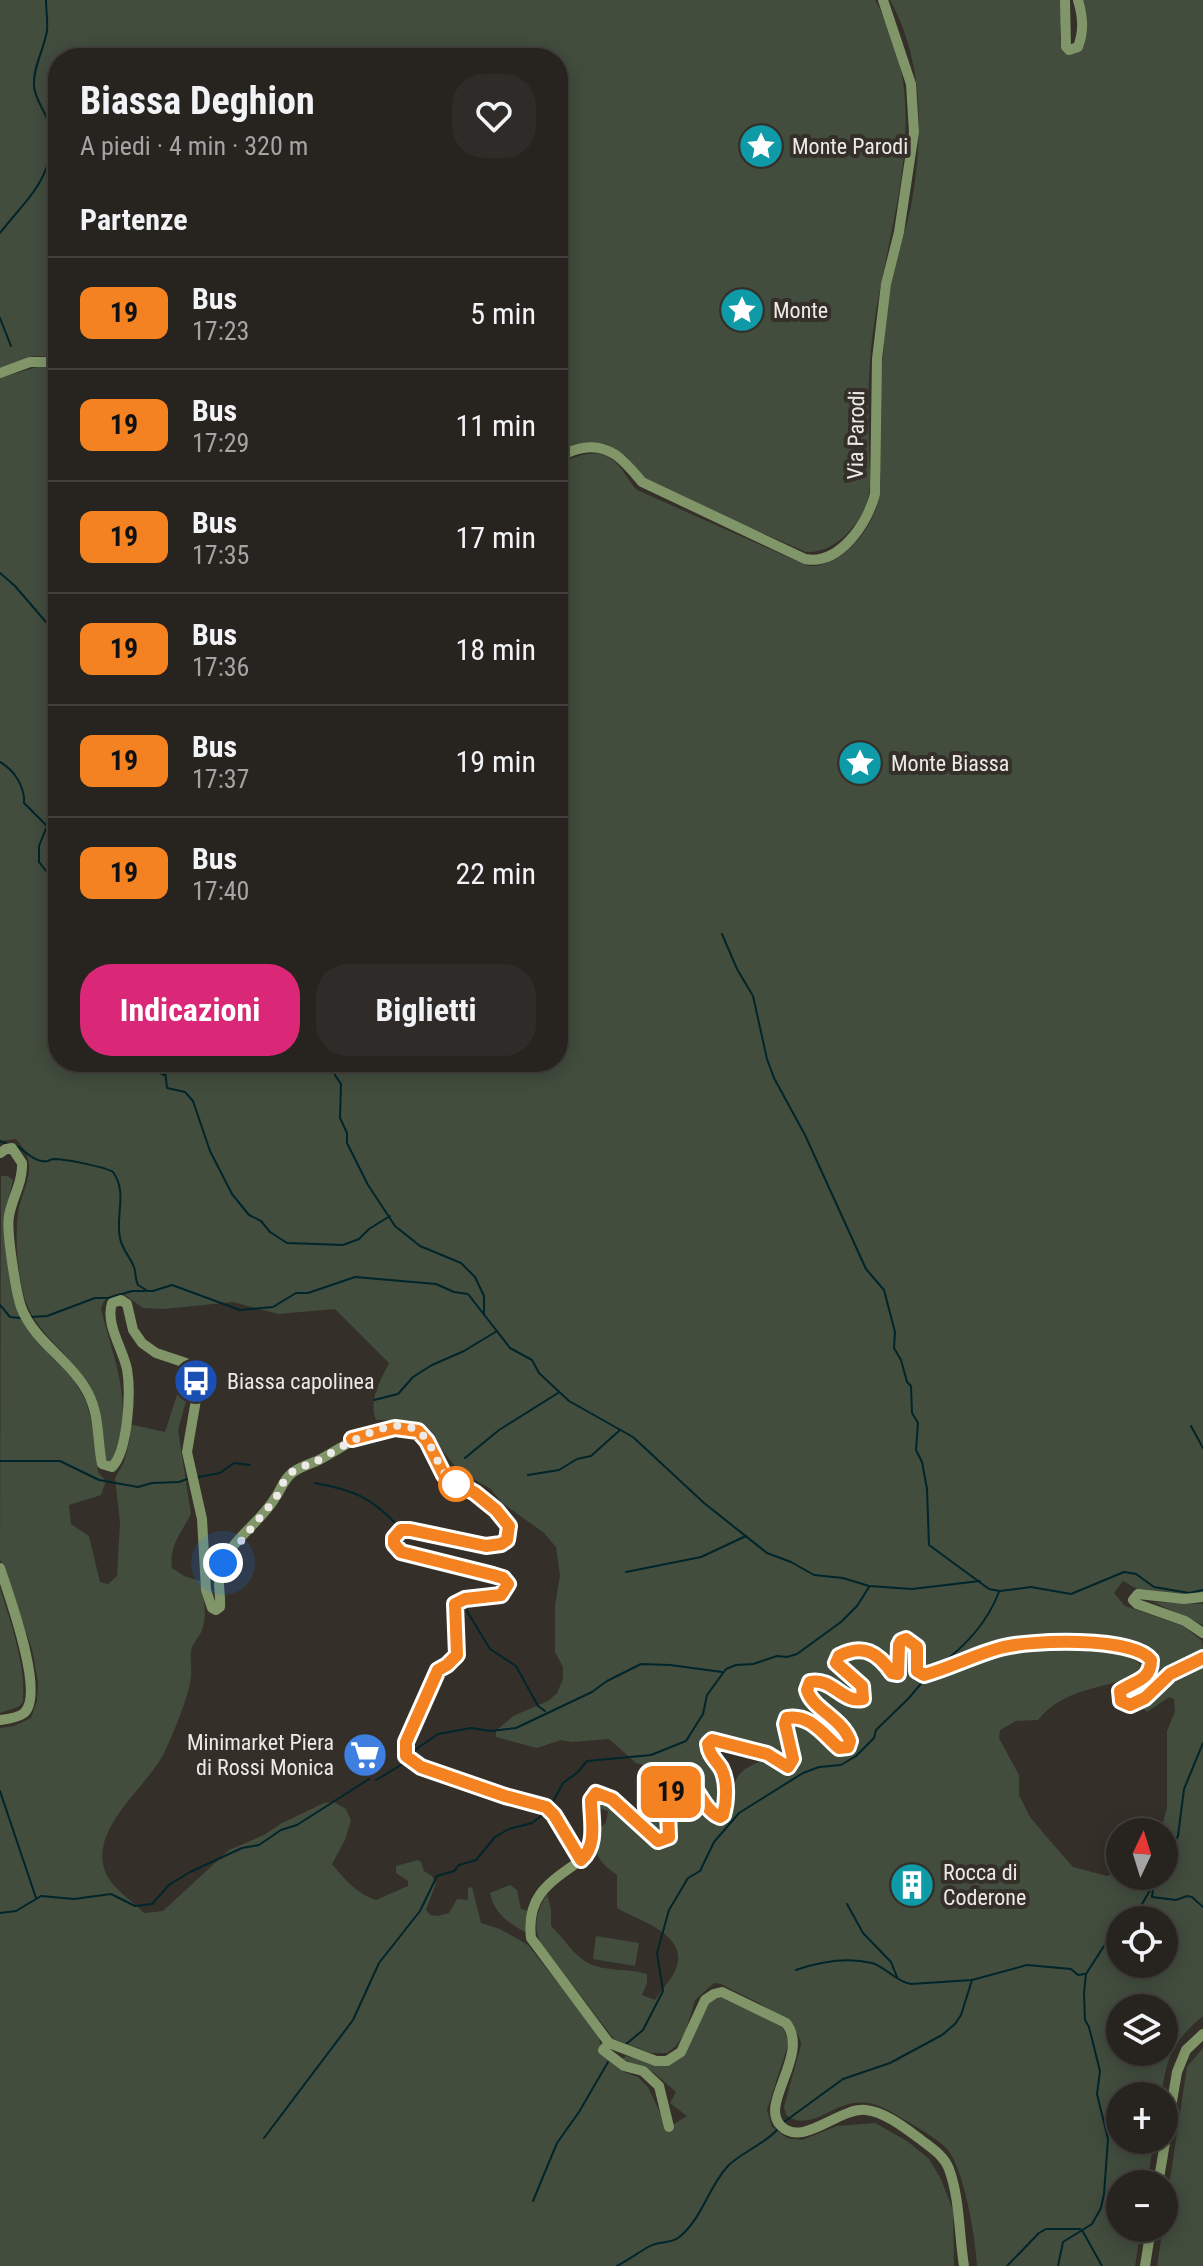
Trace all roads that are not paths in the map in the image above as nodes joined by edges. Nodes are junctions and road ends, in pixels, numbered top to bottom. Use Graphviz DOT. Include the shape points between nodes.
graph roads {
  1 [pos="883,0"];
  2 [pos="1065,0"];
  3 [pos="1078,0"];
  4 [pos="48,362"];
  5 [pos="0,373"];
  6 [pos="568,453"];
  7 [pos="0,1153"];
  8 [pos="0,1568"];
  9 [pos="1203,1597"];
  10 [pos="1203,1633"];
  11 [pos="1203,1658"];
  12 [pos="0,1720"];
  13 [pos="581,1860"];
  14 [pos="1203,2034"];
  15 [pos="609,2043"];
  16 [pos="669,2127"];
  17 [pos="1160,2170"];
  18 [pos="1149,2242"];
  19 [pos="964,2265"];
  20 [pos="1145,2266"];
  1 -- 6 [label="street, Via Parodi" via="911,84 914,132 877,359 875,494 857,531 822,560 805,559 645,484 605,449"];
  2 -- 3 [label="street" via="1069,50 1078,47 1081,37"];
  4 -- 5 [label="street" via="30,362"];
  7 -- 13 [label="street" via="12,1148 22,1163 9,1224 22,1309 89,1395 100,1431 102,1464 112,1467 118,1461 126,1416 127,1370 110,1318 112,1303 127,1304 133,1330 148,1349 186,1363 195,1373 197,1394 187,1452 202,1519 212,1608 220,1607 223,1563 289,1475 369,1433 402,1427 418,1431 444,1475 475,1493 507,1522 507,1540 494,1546 410,1530 401,1530 394,1538 401,1552 493,1575 508,1584 501,1595 455,1604 457,1655 438,1670 405,1751 421,1767 546,1807"];
  8 -- 12 [label="street" via="18,1619 30,1691 23,1714"];
  9 -- 10 [label="street" via="1138,1594 1133,1600"];
  11 -- 13 [label="street" via="1170,1674 1130,1705 1121,1701 1120,1691 1145,1678 1151,1660 1108,1644 1009,1646 924,1675 917,1671 917,1647 906,1639 899,1645 898,1674 878,1655 848,1652 836,1663 862,1686 863,1699 853,1701 820,1681 810,1682 807,1690 810,1699 845,1729 848,1747 839,1748 811,1723 793,1717 785,1724 793,1759 788,1767 767,1754 712,1740 709,1751 724,1777 723,1815 711,1813 691,1783 676,1777 669,1837 658,1841 612,1799 596,1793 591,1800 591,1842"];
  13 -- 15 [label="street" via="538,1895 531,1938"];
  14 -- 17 [label="street" via="1186,2050 1177,2072"];
  15 -- 16 [label="street" via="603,2050 659,2086"];
  15 -- 19 [label="street" via="667,2061 681,2052 705,2000 722,1992 786,2023 795,2043 776,2106 779,2124 800,2133 862,2110 908,2130 940,2154 949,2170"];
  18 -- 20 [label="street"];
}
